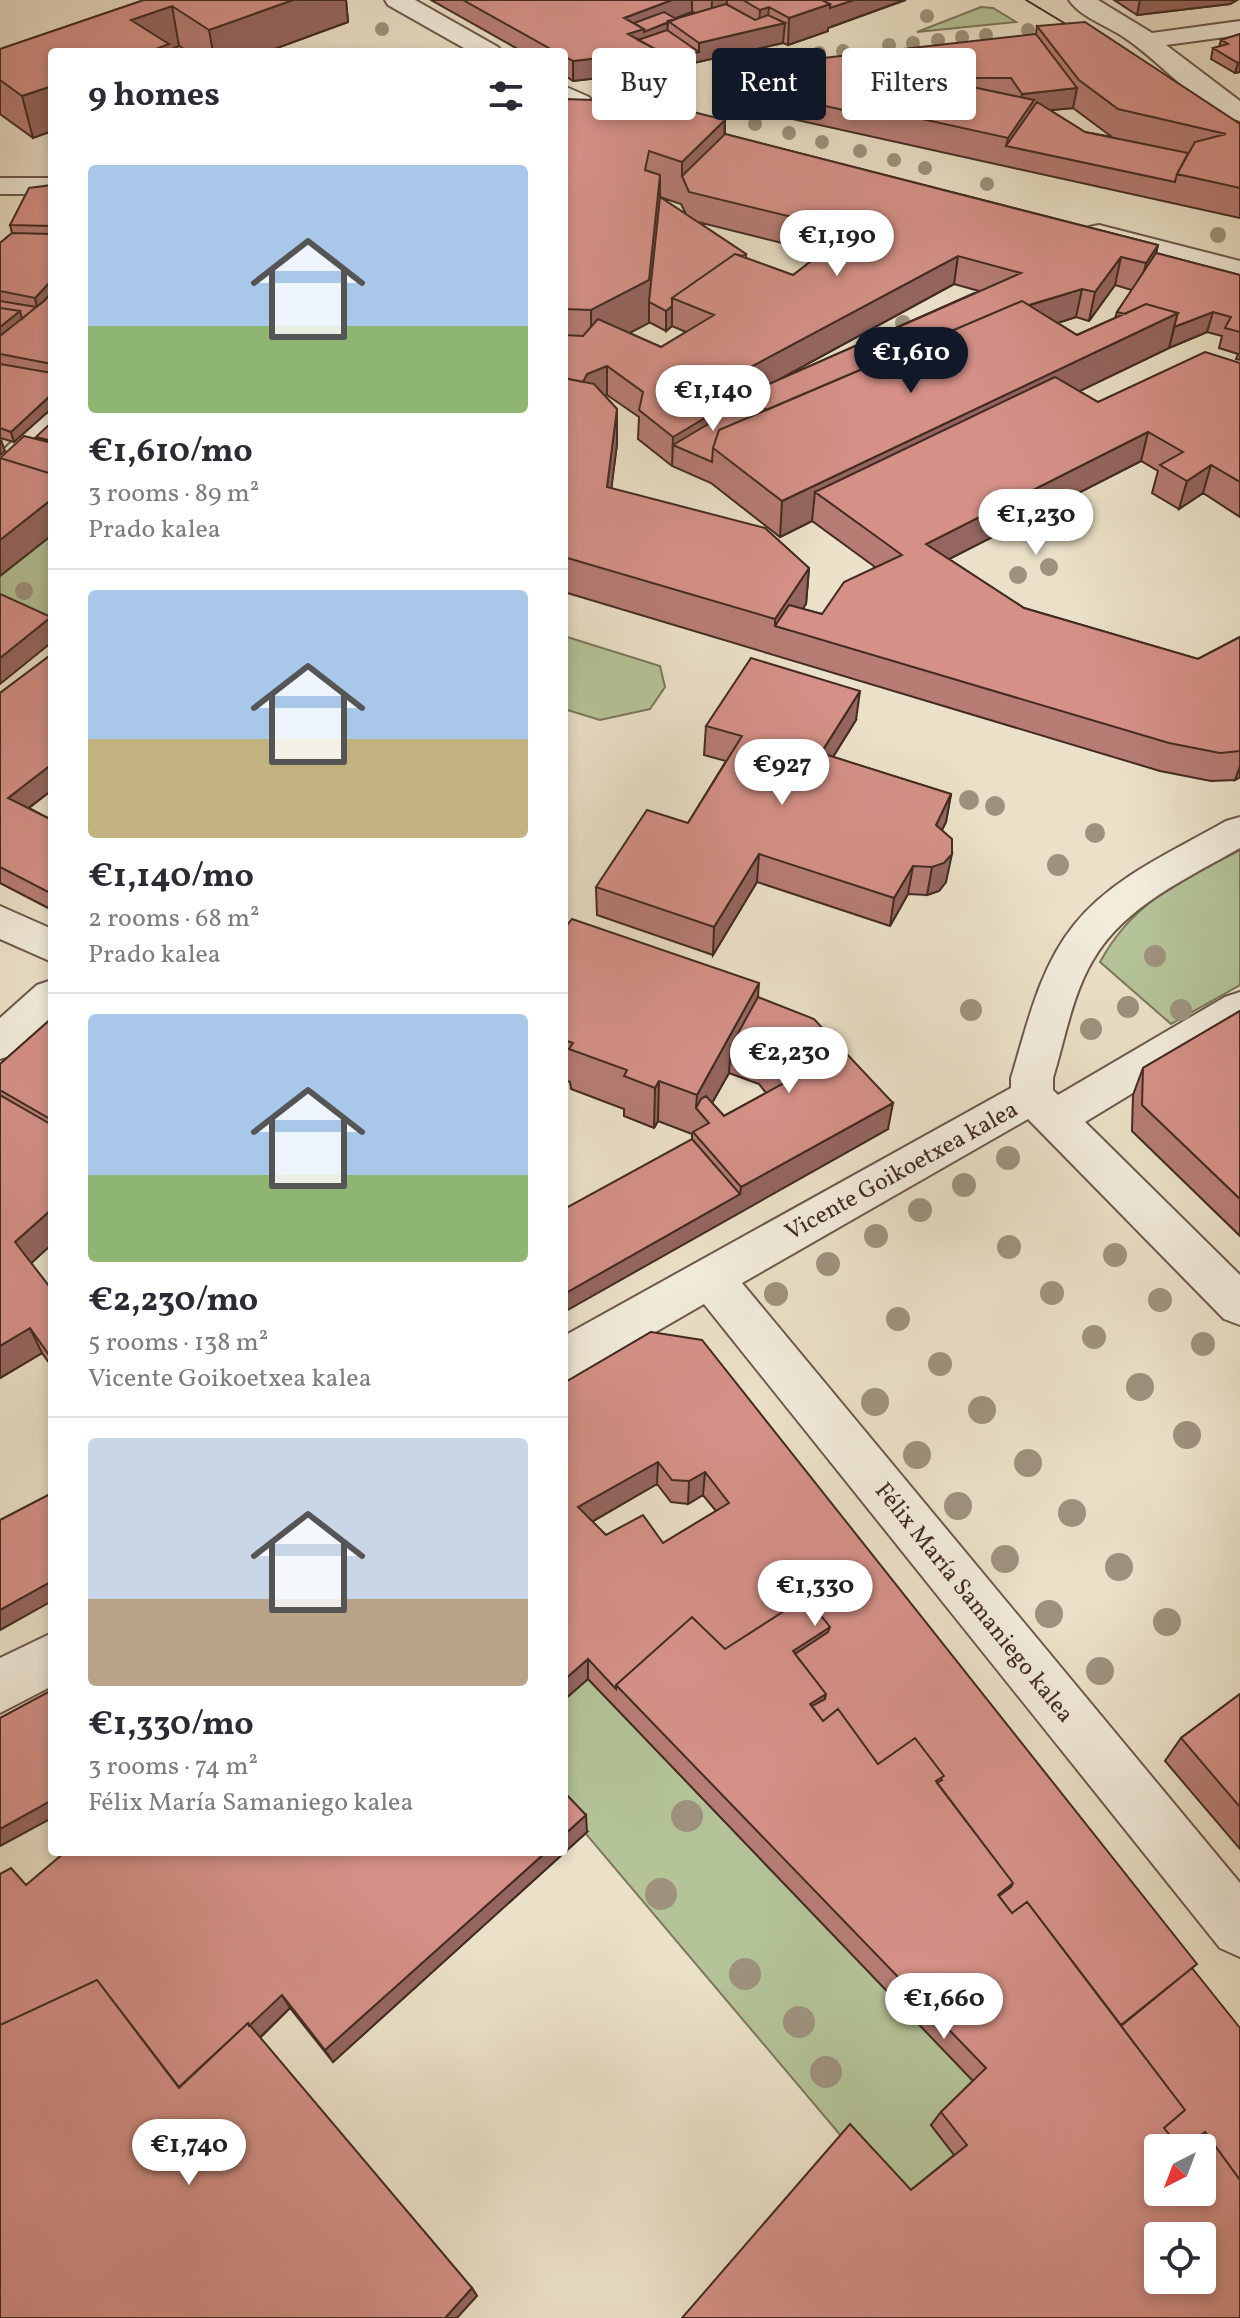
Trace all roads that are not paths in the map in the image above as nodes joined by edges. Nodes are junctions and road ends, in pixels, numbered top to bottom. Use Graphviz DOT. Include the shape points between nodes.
graph roads {
  1 [pos="397,0"];
  2 [pos="1081,0"];
  3 [pos="1240,28"];
  4 [pos="1161,38"];
  5 [pos="482,48"];
  6 [pos="1240,113"];
  7 [pos="0,186"];
  8 [pos="47,186"];
  9 [pos="26,214"];
  10 [pos="1079,228"];
  11 [pos="1240,270"];
  12 [pos="48,426"];
  13 [pos="0,470"];
  14 [pos="1240,831"];
  15 [pos="0,921"];
  16 [pos="48,945"];
  17 [pos="48,1000"];
  18 [pos="1240,1008"];
  19 [pos="0,1043"];
  20 [pos="1044,1108"];
  21 [pos="709,1276"];
  22 [pos="1240,1305"];
  23 [pos="568,1358"];
  24 [pos="48,1660"];
  25 [pos="0,1687"];
  26 [pos="1240,1928"];
  1 -- 5 [label="street"];
  2 -- 6 [label="street" via="1137,34"];
  3 -- 4 [label="street"];
  7 -- 8 [label="street"];
  8 -- 9 [label="street"];
  10 -- 11 [label="street"];
  12 -- 13 [label="street"];
  14 -- 20 [label="street, Vicente Goikoetxea kalea" via="1118,905 1088,935 1067,970 1032,1078"];
  15 -- 16 [label="street"];
  17 -- 19 [label="street"];
  18 -- 20 [label="street" via="1085,1099"];
  20 -- 21 [label="street, Vicente Goikoetxea kalea" via="948,1147"];
  20 -- 22 [label="street"];
  21 -- 23 [label="street, Vicente Goikoetxea kalea"];
  21 -- 26 [label="street, Félix María Samaniego kalea"];
  24 -- 25 [label="street"];
}
